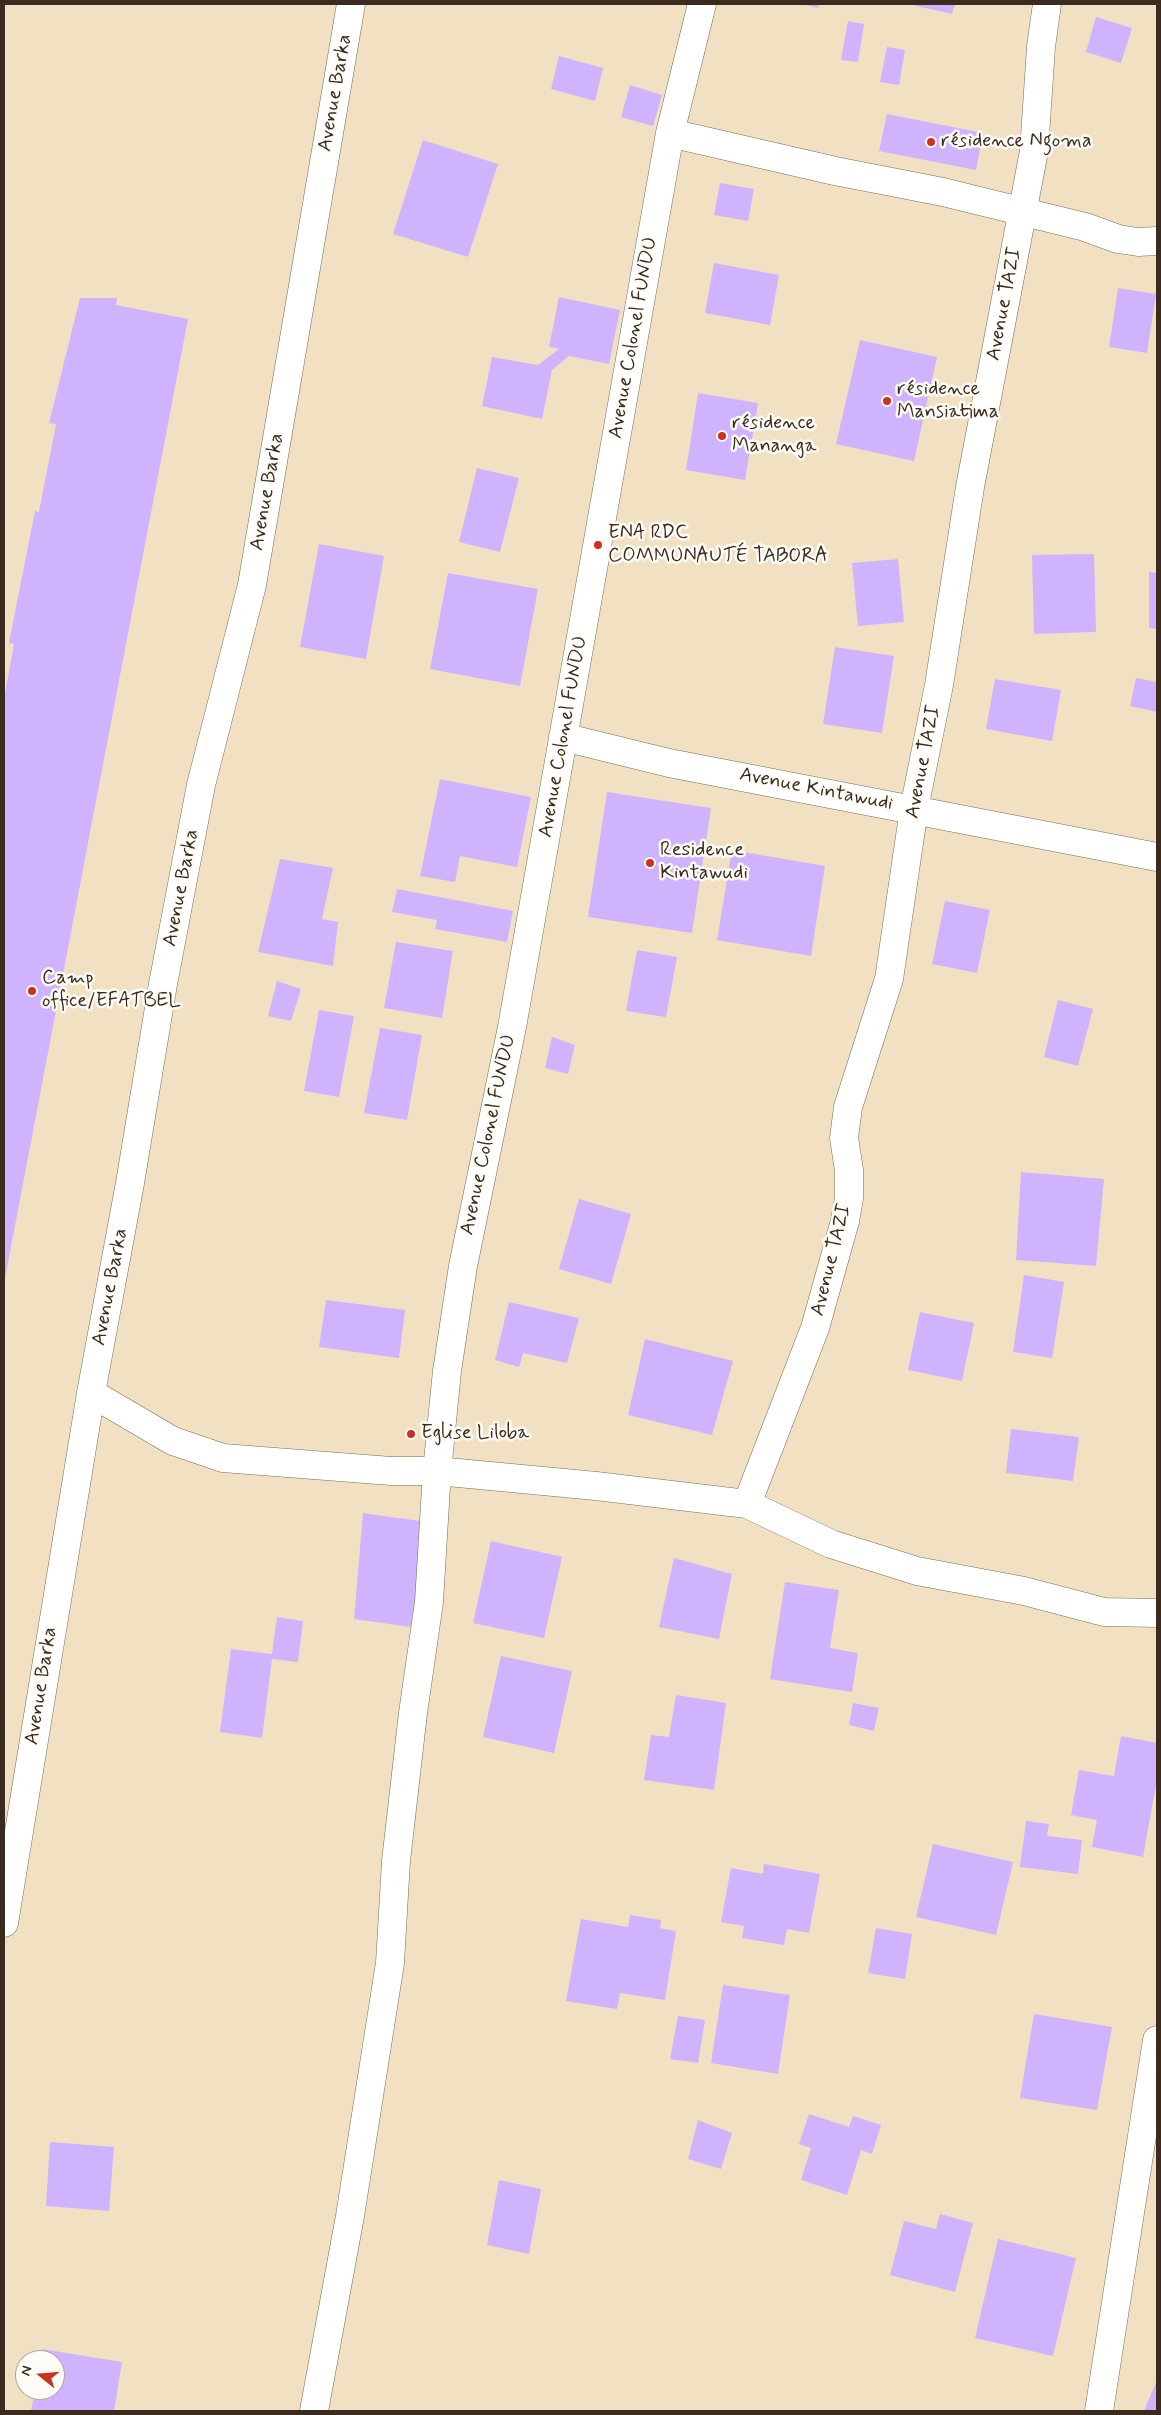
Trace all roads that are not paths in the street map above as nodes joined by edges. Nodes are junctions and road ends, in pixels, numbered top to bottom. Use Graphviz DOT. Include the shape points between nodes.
graph roads {
  1 [pos="351,4"];
  2 [pos="702,4"];
  3 [pos="1047,4"];
  4 [pos="670,133"];
  5 [pos="1022,211"];
  6 [pos="1157,241"];
  7 [pos="563,737"];
  8 [pos="914,809"];
  9 [pos="1157,857"];
  10 [pos="91,1393"];
  11 [pos="437,1471"];
  12 [pos="747,1504"];
  13 [pos="1157,1613"];
  14 [pos="4,1923"];
  15 [pos="1157,2040"];
  16 [pos="314,2411"];
  17 [pos="1100,2411"];
  1 -- 10 [label="street, Avenue Barka" via="252,585 202,785 163,984"];
  2 -- 4 [label="street, Avenue Colonel FUNDU"];
  3 -- 5 [label="street, Avenue TAZI" via="1034,151"];
  4 -- 5 [label="street"];
  4 -- 7 [label="street, Avenue Colonel FUNDU"];
  5 -- 6 [label="street" via="1118,239"];
  5 -- 8 [label="street, Avenue TAZI" via="970,487 939,685"];
  7 -- 8 [label="street, Avenue Kintawudi" via="669,763"];
  7 -- 11 [label="street, Avenue Colonel FUNDU" via="512,1027 462,1266"];
  8 -- 9 [label="street, Avenue Kintawudi"];
  8 -- 12 [label="street, Avenue TAZI" via="890,979 848,1107 844,1138 849,1198 845,1221 815,1328"];
  10 -- 11 [label="street" via="173,1441 223,1458 391,1471"];
  10 -- 14 [label="street, Avenue Barka"];
  11 -- 12 [label="street"];
  11 -- 16 [label="street, Avenue Colonel FUNDU" via="429,1602 396,1861 390,1964 350,2216"];
  12 -- 13 [label="street" via="831,1544 917,1570 1024,1591 1104,1612"];
  15 -- 17 [label="street"];
}
